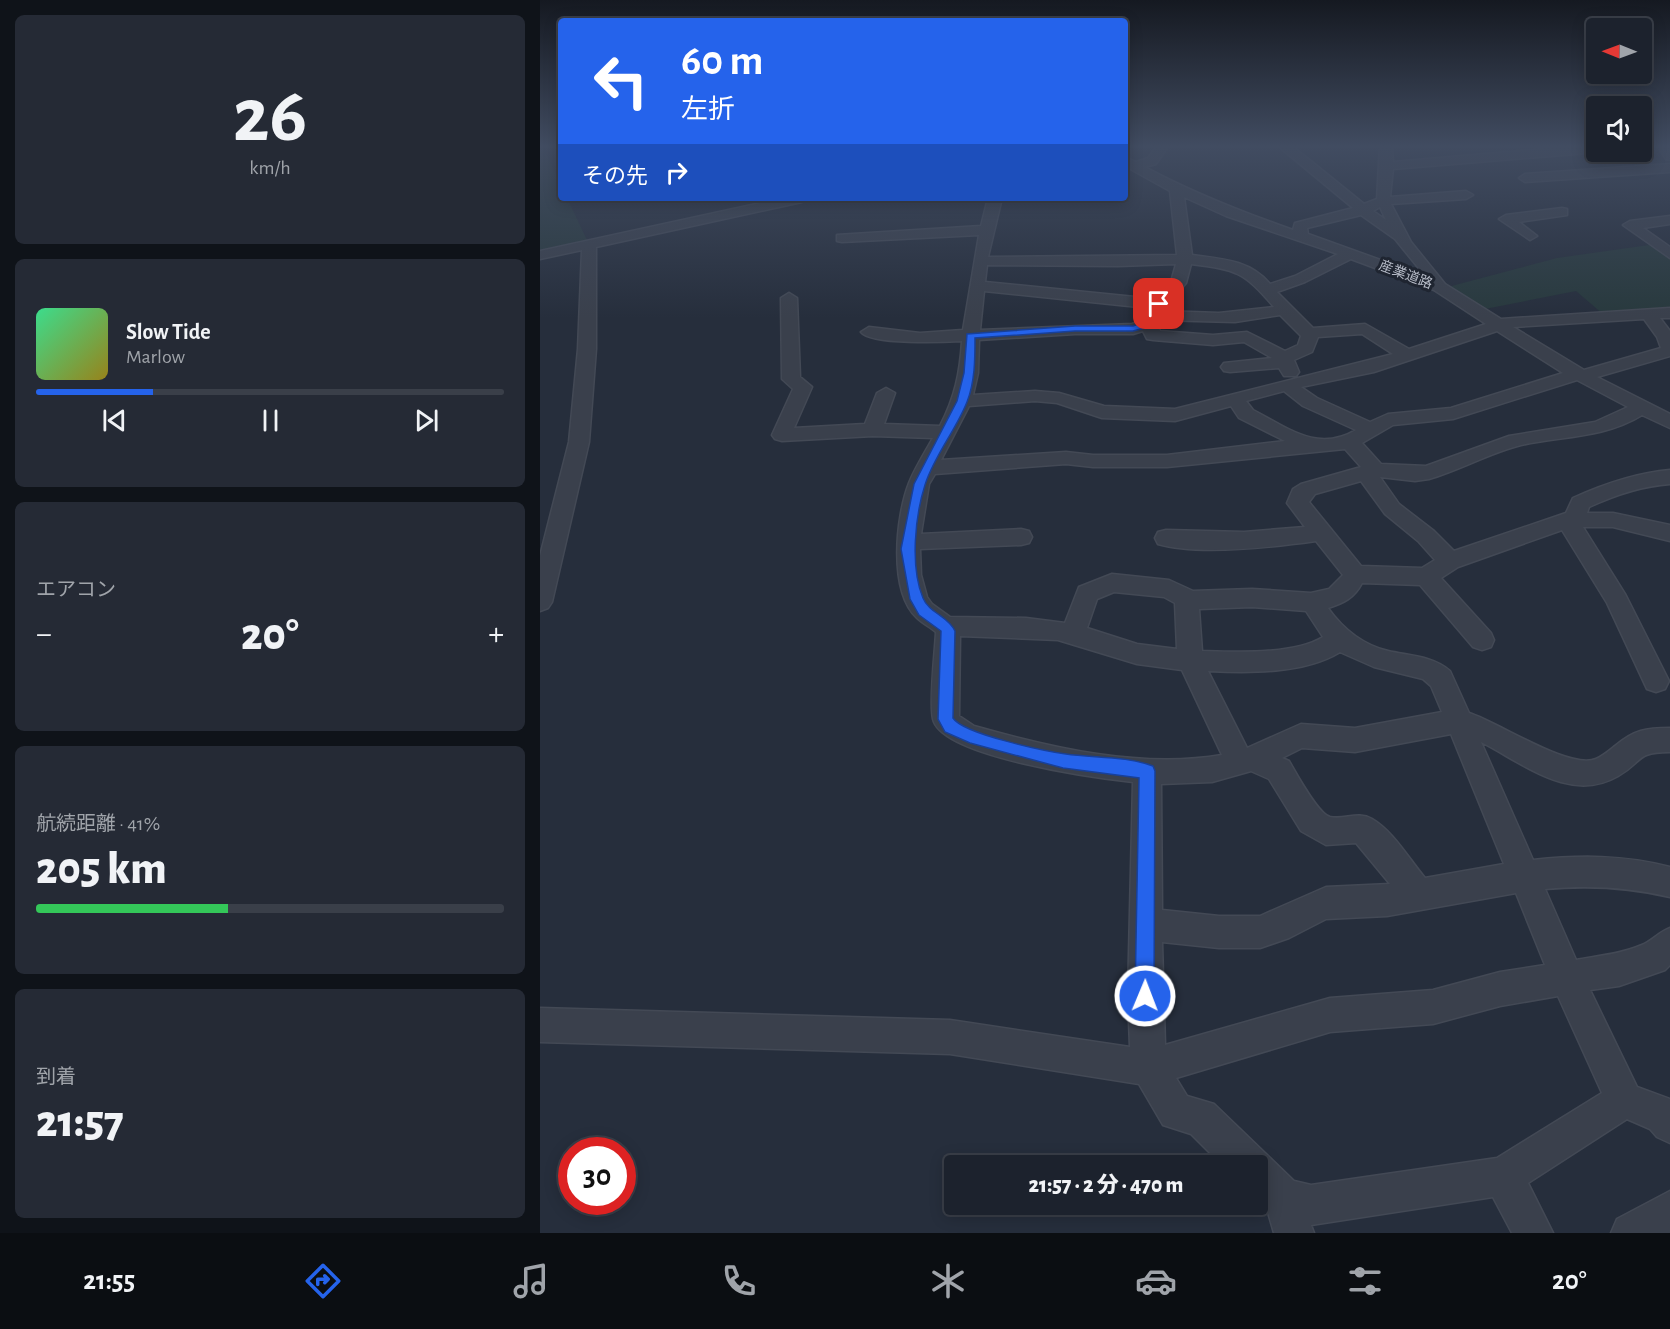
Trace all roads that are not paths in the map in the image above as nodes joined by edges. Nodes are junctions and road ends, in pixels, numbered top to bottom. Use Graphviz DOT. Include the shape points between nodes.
graph roads {
  1 [pos="781,203"];
  2 [pos="994,203"];
  3 [pos="1178,203"];
  4 [pos="1207,203"];
  5 [pos="1354,203"];
  6 [pos="1380,203"];
  7 [pos="1384,203"];
  8 [pos="1551,203"];
  9 [pos="1363,210"];
  10 [pos="1664,220"];
  11 [pos="988,230"];
  12 [pos="1670,230"];
  13 [pos="1400,236"];
  14 [pos="1530,236"];
  15 [pos="1301,237"];
  16 [pos="843,238"];
  17 [pos="589,244"];
  18 [pos="1351,254"];
  19 [pos="1670,254"];
  20 [pos="540,255"];
  21 [pos="1185,259"];
  22 [pos="980,261"];
  23 [pos="977,286"];
  24 [pos="1439,287"];
  25 [pos="1268,290"];
  26 [pos="789,298"];
  27 [pos="1284,310"];
  28 [pos="1670,313"];
  29 [pos="1154,314"];
  30 [pos="1648,314"];
  31 [pos="1500,325"];
  32 [pos="869,332"];
  33 [pos="1308,333"];
  34 [pos="971,336"];
  35 [pos="1670,350"];
  36 [pos="1407,355"];
  37 [pos="1285,360"];
  38 [pos="1230,367"];
  39 [pos="1581,375"];
  40 [pos="1292,384"];
  41 [pos="886,393"];
  42 [pos="1236,400"];
  43 [pos="962,401"];
  44 [pos="1641,407"];
  45 [pos="1670,422"];
  46 [pos="1369,429"];
  47 [pos="873,430"];
  48 [pos="947,432"];
  49 [pos="1350,442"];
  50 [pos="1307,445"];
  51 [pos="928,467"];
  52 [pos="1370,471"];
  53 [pos="1670,477"];
  54 [pos="1570,520"];
  55 [pos="1323,532"];
  56 [pos="1670,532"];
  57 [pos="1021,537"];
  58 [pos="1166,538"];
  59 [pos="909,542"];
  60 [pos="1450,561"];
  61 [pos="1355,574"];
  62 [pos="1426,577"];
  63 [pos="1190,600"];
  64 [pos="540,602"];
  65 [pos="1313,602"];
  66 [pos="946,626"];
  67 [pos="1073,634"];
  68 [pos="1339,639"];
  69 [pos="1482,640"];
  70 [pos="1190,661"];
  71 [pos="1656,681"];
  72 [pos="1459,724"];
  73 [pos="1670,740"];
  74 [pos="1246,761"];
  75 [pos="1147,771"];
  76 [pos="1523,877"];
  77 [pos="1670,882"];
  78 [pos="1418,894"];
  79 [pos="1146,924"];
  80 [pos="1670,944"];
  81 [pos="1567,978"];
  82 [pos="540,1025"];
  83 [pos="1149,1068"];
  84 [pos="1624,1100"];
  85 [pos="1670,1124"];
  86 [pos="1240,1155"];
  87 [pos="1503,1176"];
  88 [pos="1278,1201"];
  89 [pos="1670,1211"];
  90 [pos="1533,1233"];
  91 [pos="1631,1233"];
  1 -- 17 [label="street"];
  2 -- 11 [label="street"];
  3 -- 21 [label="street"];
  4 -- 15 [label="street, 産業道路"];
  5 -- 9 [label="street"];
  6 -- 9 [label="street"];
  7 -- 13 [label="street"];
  8 -- 14 [label="street" via="1562,212 1506,219"];
  9 -- 13 [label="street"];
  9 -- 15 [label="street" via="1300,226"];
  10 -- 12 [label="street"];
  10 -- 19 [label="street" via="1629,224"];
  11 -- 16 [label="street"];
  11 -- 22 [label="street"];
  13 -- 24 [label="street"];
  15 -- 18 [label="street, 産業道路"];
  17 -- 20 [label="street"];
  17 -- 64 [label="street" via="588,337 579,442"];
  18 -- 24 [label="street, 産業道路"];
  18 -- 25 [label="street"];
  21 -- 22 [label="street"];
  21 -- 25 [label="street" via="1234,265 1257,278"];
  21 -- 29 [label="street" via="1178,282"];
  22 -- 23 [label="street"];
  23 -- 29 [label="street"];
  23 -- 34 [label="street"];
  24 -- 31 [label="street, 産業道路"];
  25 -- 27 [label="street"];
  26 -- 47 [label="street" via="791,379 803,387 783,435"];
  27 -- 29 [label="street" via="1196,318"];
  27 -- 33 [label="street"];
  28 -- 30 [label="street"];
  29 -- 34 [label="street" via="1133,329"];
  29 -- 37 [label="street" via="1154,335 1214,340 1247,337"];
  30 -- 31 [label="street"];
  30 -- 35 [label="street" via="1665,336"];
  31 -- 36 [label="street"];
  31 -- 39 [label="street, 産業道路"];
  32 -- 34 [label="street" via="920,338"];
  33 -- 36 [label="street" via="1365,329"];
  33 -- 37 [label="street" via="1310,342 1306,348"];
  34 -- 43 [label="street" via="969,373"];
  35 -- 39 [label="street"];
  36 -- 40 [label="street" via="1368,368"];
  37 -- 38 [label="street"];
  37 -- 40 [label="street"];
  39 -- 44 [label="street, 産業道路"];
  39 -- 46 [label="street" via="1536,385 1474,407 1388,420"];
  40 -- 42 [label="street"];
  40 -- 46 [label="street" via="1310,402"];
  41 -- 47 [label="street"];
  42 -- 43 [label="street" via="1175,415 1102,412 1059,398 1035,396"];
  42 -- 50 [label="street" via="1246,414"];
  43 -- 48 [label="street"];
  44 -- 45 [label="street, 産業道路"];
  44 -- 52 [label="street" via="1614,422 1516,440 1429,472"];
  46 -- 49 [label="street"];
  47 -- 48 [label="street"];
  48 -- 51 [label="street"];
  49 -- 50 [label="street"];
  49 -- 52 [label="street"];
  50 -- 51 [label="street" via="1167,461 1066,458"];
  51 -- 59 [label="street" via="920,484"];
  52 -- 55 [label="street" via="1300,494 1298,502"];
  52 -- 60 [label="street" via="1392,509"];
  53 -- 54 [label="street" via="1602,493 1580,504"];
  54 -- 56 [label="street" via="1613,519"];
  54 -- 60 [label="street"];
  54 -- 71 [label="street" via="1617,600"];
  55 -- 58 [label="street" via="1238,542"];
  55 -- 61 [label="street"];
  57 -- 59 [label="street"];
  59 -- 66 [label="street" via="910,575 916,599 924,611"];
  60 -- 62 [label="street"];
  61 -- 62 [label="street"];
  61 -- 65 [label="street" via="1344,592"];
  62 -- 69 [label="street"];
  63 -- 65 [label="street" via="1252,598"];
  63 -- 67 [label="street" via="1169,590 1112,583 1087,593"];
  63 -- 70 [label="street"];
  65 -- 68 [label="street"];
  66 -- 67 [label="street" via="1028,628"];
  66 -- 75 [label="street" via="946,719 951,727 970,737 1063,761"];
  67 -- 70 [label="street" via="1109,647"];
  68 -- 70 [label="street" via="1321,650 1292,657"];
  68 -- 72 [label="street" via="1353,650 1377,659 1434,672 1441,679"];
  70 -- 74 [label="street"];
  72 -- 73 [label="street" via="1497,736 1559,769 1576,773 1598,773 1619,762 1644,740"];
  72 -- 74 [label="street" via="1355,740 1301,736"];
  72 -- 76 [label="street"];
  74 -- 75 [label="street" via="1212,769"];
  74 -- 78 [label="street" via="1279,770 1311,821 1326,831 1361,829 1372,837"];
  75 -- 79 [label="street"];
  76 -- 77 [label="street" via="1620,872"];
  76 -- 78 [label="street"];
  76 -- 81 [label="street"];
  78 -- 79 [label="street" via="1393,900 1328,903 1261,932"];
  79 -- 83 [label="street"];
  80 -- 81 [label="street" via="1653,957 1619,969"];
  81 -- 83 [label="street" via="1500,989 1433,1007 1330,1015"];
  81 -- 84 [label="street"];
  82 -- 83 [label="street" via="950,1037"];
  83 -- 86 [label="street" via="1176,1112 1201,1117"];
  84 -- 85 [label="street" via="1663,1115"];
  84 -- 87 [label="street"];
  87 -- 88 [label="street" via="1311,1205"];
  87 -- 90 [label="street"];
  89 -- 91 [label="street"];
}
